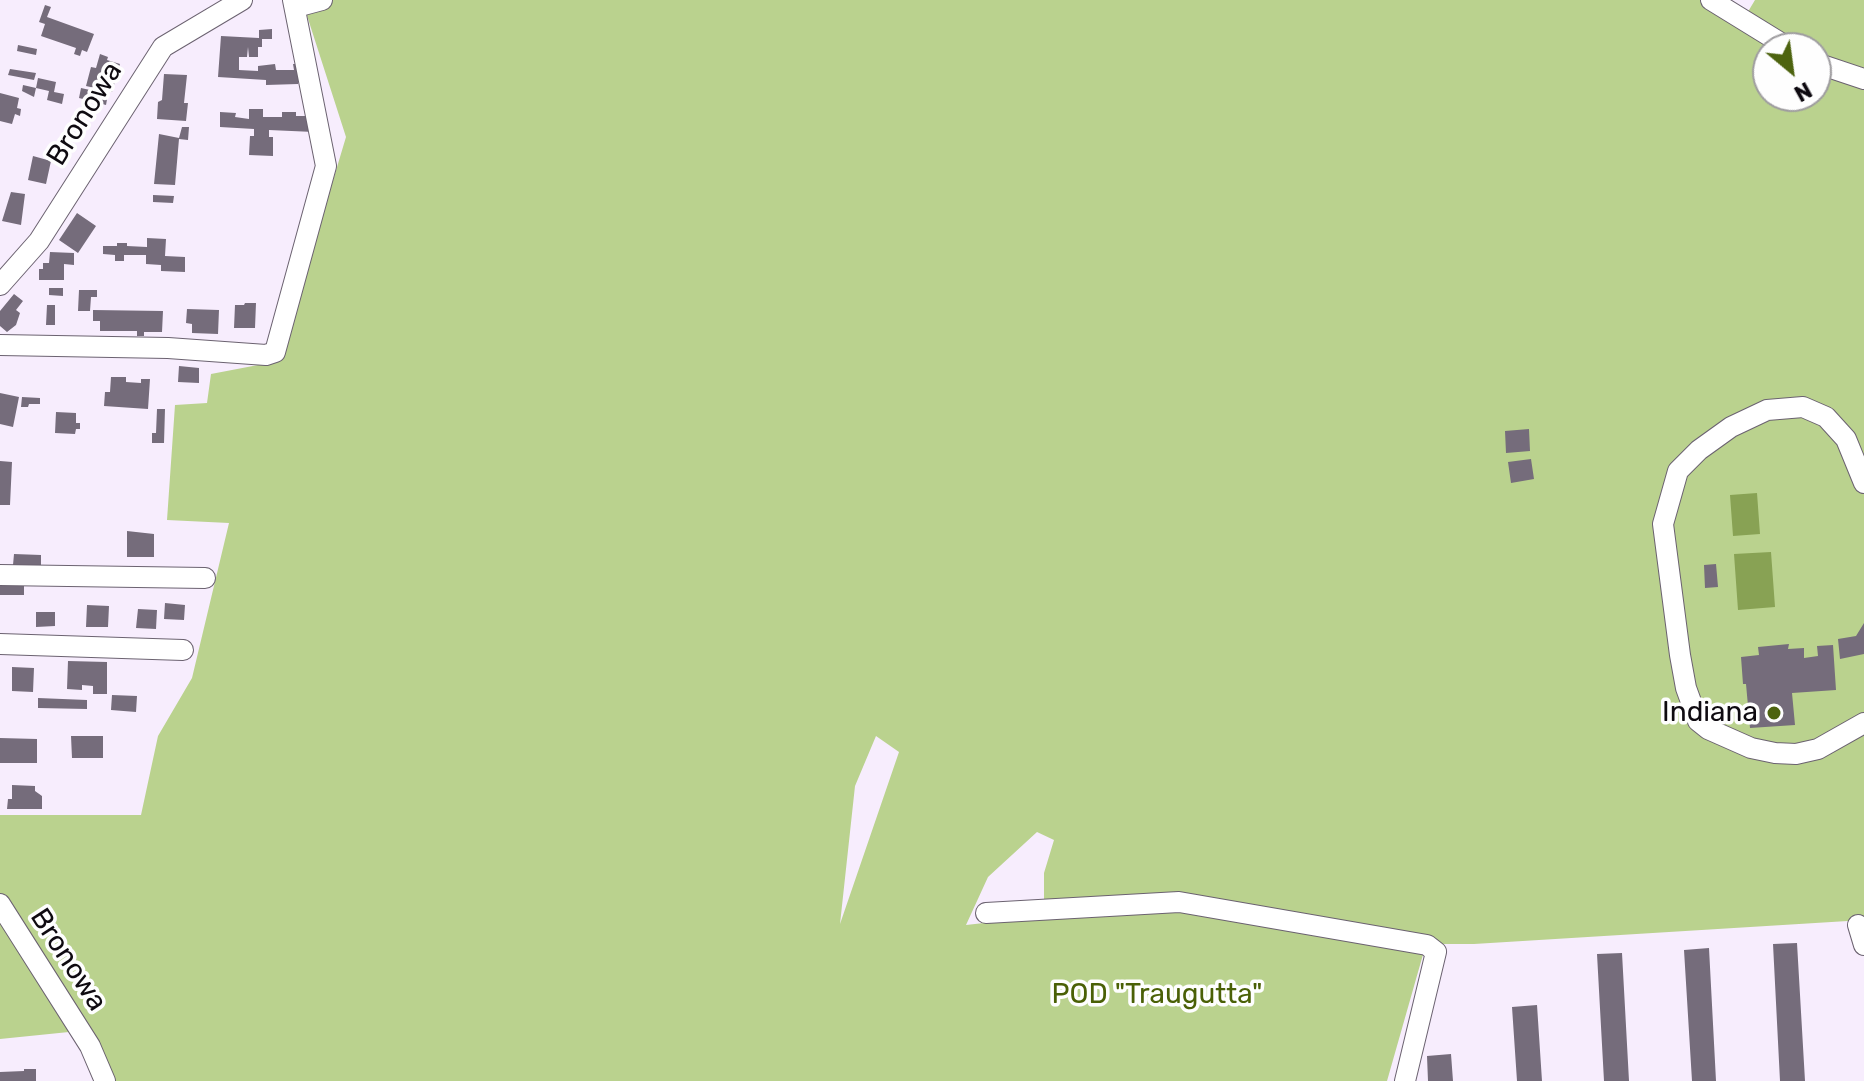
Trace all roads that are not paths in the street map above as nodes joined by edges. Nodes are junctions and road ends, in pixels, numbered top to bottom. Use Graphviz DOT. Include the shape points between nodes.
graph roads {
  1 [pos="242,0"];
  2 [pos="322,0"];
  3 [pos="1711,0"];
  4 [pos="295,4"];
  5 [pos="1763,32"];
  6 [pos="1832,68"];
  7 [pos="1864,79"];
  8 [pos="0,285"];
  9 [pos="0,345"];
  10 [pos="1864,483"];
  11 [pos="0,575"];
  12 [pos="205,578"];
  13 [pos="0,644"];
  14 [pos="183,650"];
  15 [pos="1864,723"];
  16 [pos="0,904"];
  17 [pos="986,913"];
  18 [pos="105,1081"];
  19 [pos="1405,1081"];
  1 -- 8 [label="street, Bronowa" via="163,47 39,241"];
  2 -- 4 [label="street"];
  3 -- 5 [label="street"];
  4 -- 9 [label="street" via="326,166 275,352"];
  6 -- 7 [label="street"];
  10 -- 15 [label="street" via="1846,439 1826,417 1803,407 1767,410 1731,427 1678,471 1663,524 1680,655 1698,721 1751,748 1796,754 1818,749"];
  11 -- 12 [label="street"];
  13 -- 14 [label="street"];
  16 -- 18 [label="street, Bronowa" via="90,1046"];
  17 -- 19 [label="street" via="1179,902 1427,945 1436,952"];
}
